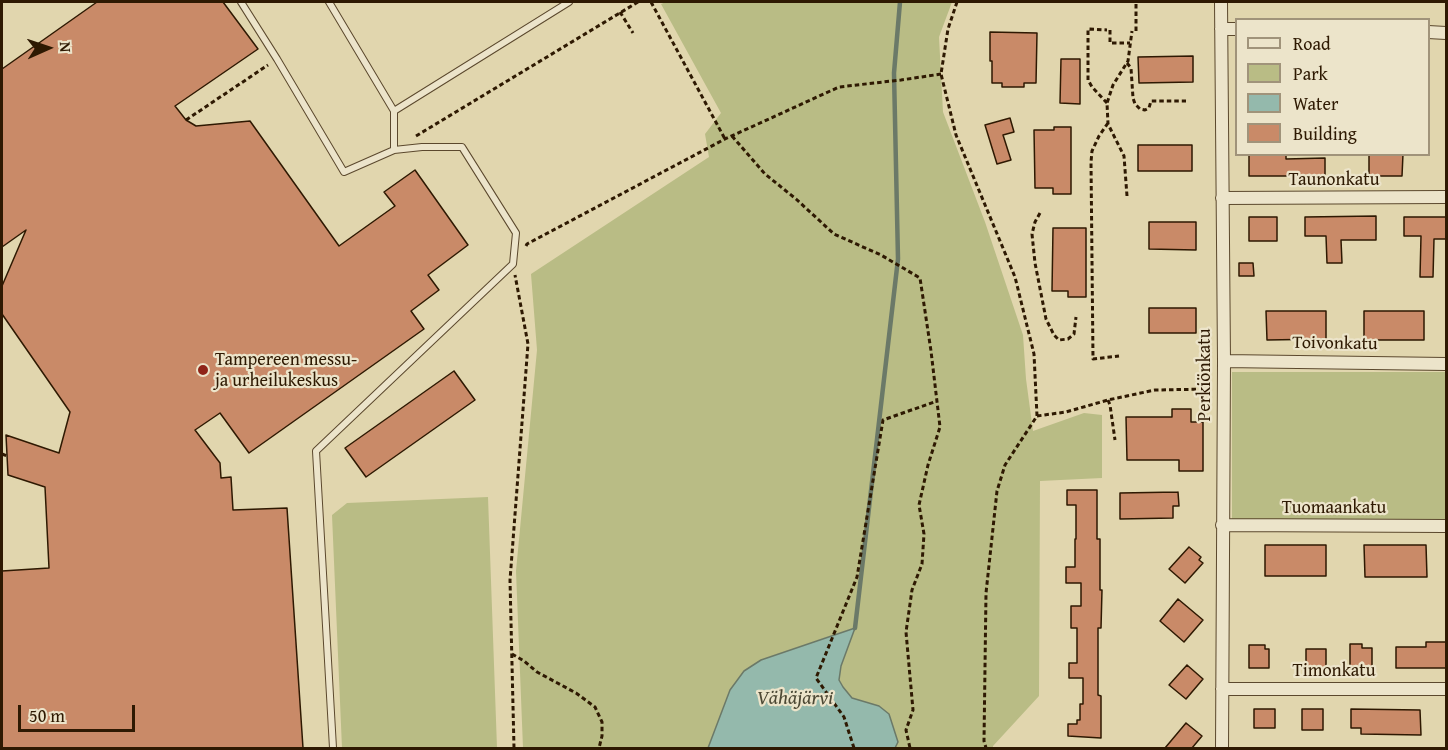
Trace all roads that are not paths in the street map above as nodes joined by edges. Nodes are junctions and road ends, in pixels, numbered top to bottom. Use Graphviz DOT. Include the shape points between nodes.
graph roads {
  1 [pos="241,2"];
  2 [pos="329,2"];
  3 [pos="569,2"];
  4 [pos="1221,2"];
  5 [pos="1221,29"];
  6 [pos="1235,29"];
  7 [pos="1430,32"];
  8 [pos="1446,33"];
  9 [pos="394,111"];
  10 [pos="394,150"];
  11 [pos="1446,197"];
  12 [pos="1222,198"];
  13 [pos="1224,361"];
  14 [pos="1446,364"];
  15 [pos="1222,525"];
  16 [pos="1446,526"];
  17 [pos="1222,689"];
  18 [pos="1446,689"];
  19 [pos="333,748"];
  20 [pos="1222,748"];
  1 -- 10 [label="lane" via="344,172"];
  2 -- 9 [label="lane"];
  3 -- 9 [label="lane"];
  4 -- 5 [label="street, Perkiönkatu"];
  5 -- 6 [label="street"];
  5 -- 12 [label="street, Perkiönkatu"];
  7 -- 8 [label="street"];
  9 -- 10 [label="lane"];
  10 -- 19 [label="lane" via="462,147 516,233 513,264 316,451"];
  11 -- 12 [label="street, Taunonkatu"];
  12 -- 13 [label="street, Perkiönkatu"];
  13 -- 14 [label="street, Toivonkatu"];
  13 -- 15 [label="street, Perkiönkatu"];
  15 -- 16 [label="street, Tuomaankatu"];
  15 -- 17 [label="street, Perkiönkatu"];
  17 -- 18 [label="street, Timonkatu"];
  17 -- 20 [label="street, Perkiönkatu"];
}
